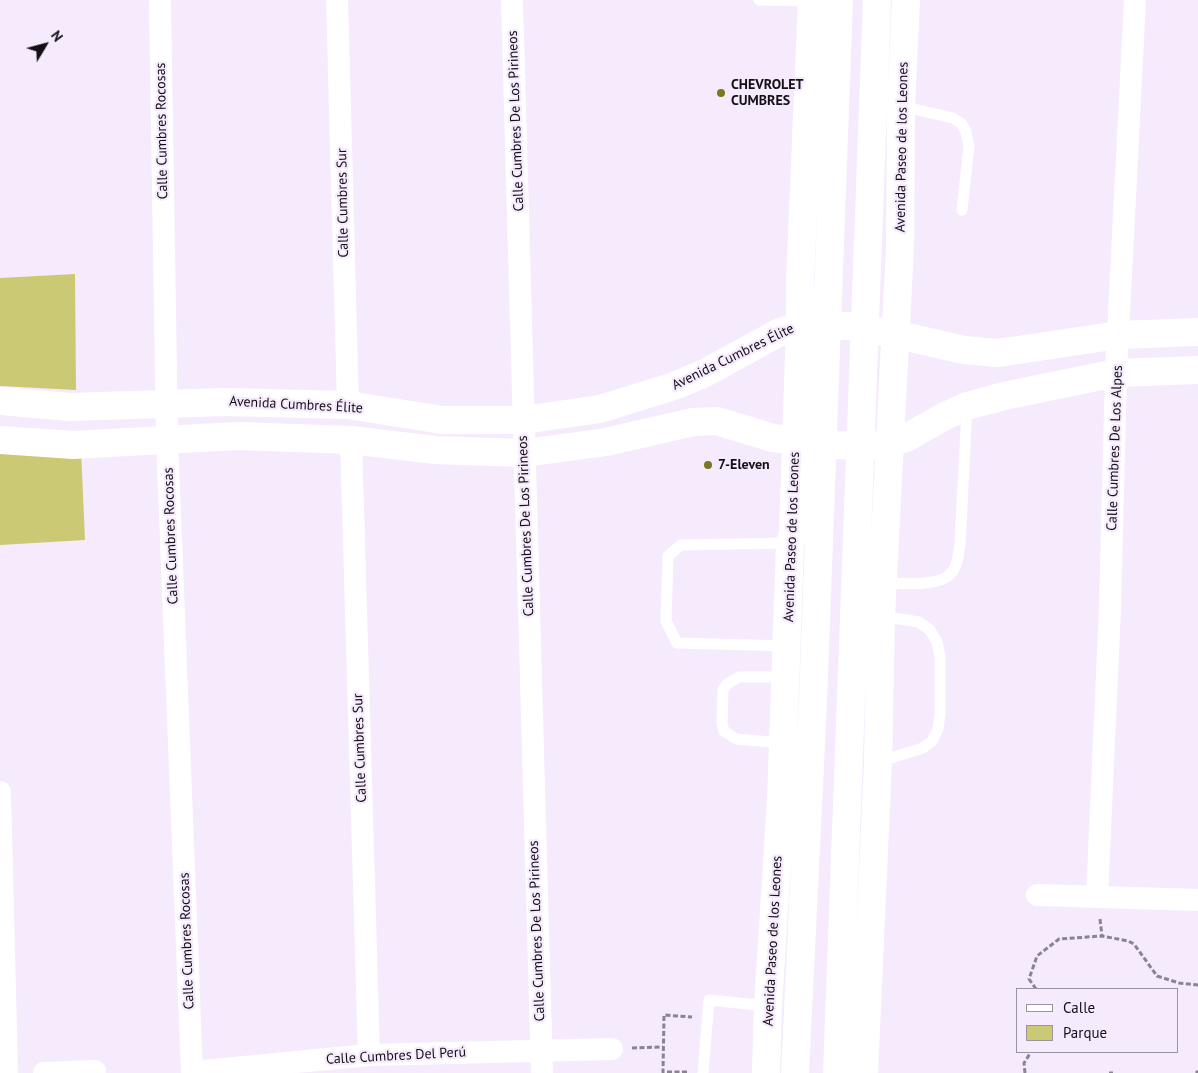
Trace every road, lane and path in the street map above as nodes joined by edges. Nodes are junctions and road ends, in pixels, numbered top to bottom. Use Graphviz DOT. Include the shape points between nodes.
graph roads {
  1 [pos="160,0"];
  2 [pos="337,0"];
  3 [pos="512,0"];
  4 [pos="759,0"];
  5 [pos="812,0"];
  6 [pos="839,0"];
  7 [pos="877,0"];
  8 [pos="906,0"];
  9 [pos="1135,0"];
  10 [pos="901,106"];
  11 [pos="962,210"];
  12 [pos="802,226"];
  13 [pos="900,247"];
  14 [pos="800,325"];
  15 [pos="1198,332"];
  16 [pos="894,334"];
  17 [pos="1119,335"];
  18 [pos="1198,370"];
  19 [pos="1116,373"];
  20 [pos="0,401"];
  21 [pos="167,404"];
  22 [pos="348,405"];
  23 [pos="967,406"];
  24 [pos="523,420"];
  25 [pos="0,440"];
  26 [pos="167,440"];
  27 [pos="351,440"];
  28 [pos="796,440"];
  29 [pos="891,443"];
  30 [pos="524,453"];
  31 [pos="792,538"];
  32 [pos="884,555"];
  33 [pos="882,583"];
  34 [pos="881,616"];
  35 [pos="788,646"];
  36 [pos="786,677"];
  37 [pos="784,743"];
  38 [pos="878,762"];
  39 [pos="0,792"];
  40 [pos="1036,896"];
  41 [pos="1097,897"];
  42 [pos="1198,900"];
  43 [pos="1198,984"];
  44 [pos="1035,988"];
  45 [pos="768,1006"];
  46 [pos="708,1018"];
  47 [pos="663,1047"];
  48 [pos="612,1048"];
  49 [pos="1030,1053"];
  50 [pos="369,1055"];
  51 [pos="541,1062"];
  52 [pos="94,1071"];
  53 [pos="192,1072"];
  54 [pos="703,1072"];
  55 [pos="7,1073"];
  56 [pos="44,1073"];
  57 [pos="766,1073"];
  58 [pos="795,1073"];
  59 [pos="837,1073"];
  60 [pos="864,1073"];
  61 [pos="1025,1073"];
  62 [pos="1109,1073"];
  63 [pos="1113,1073"];
  1 -- 21 [label="street, Calle Cumbres Rocosas"];
  2 -- 22 [label="street, Calle Cumbres Sur"];
  3 -- 24 [label="street, Calle Cumbres De Los Pirineos"];
  4 -- 5 [label="lane"];
  5 -- 12 [label="main road, Avenida Paseo de los Leones"];
  6 -- 58 [label="main road" via="813,702"];
  7 -- 59 [label="main road"];
  8 -- 10 [label="main road, Avenida Paseo de los Leones"];
  9 -- 17 [label="street, Calle Cumbres De Los Alpes"];
  10 -- 11 [label="lane" via="953,118 962,124 969,146"];
  10 -- 13 [label="main road, Avenida Paseo de los Leones"];
  12 -- 13 [label="main road" via="808,243 818,254 834,261 879,262"];
  12 -- 14 [label="main road, Avenida Paseo de los Leones"];
  13 -- 16 [label="main road, Avenida Paseo de los Leones"];
  14 -- 16 [label="main road, Avenida Cumbres Élite" via="848,326"];
  14 -- 24 [label="main road, Avenida Cumbres Élite" via="674,386 600,409"];
  14 -- 28 [label="main road, Avenida Paseo de los Leones"];
  15 -- 17 [label="main road, Avenida Cumbres Élite"];
  16 -- 17 [label="main road, Avenida Cumbres Élite" via="964,350 998,353"];
  16 -- 29 [label="main road, Avenida Paseo de los Leones"];
  17 -- 19 [label="street, Calle Cumbres De Los Alpes"];
  18 -- 19 [label="main road"];
  19 -- 23 [label="main road"];
  19 -- 41 [label="street, Calle Cumbres De Los Alpes"];
  20 -- 21 [label="main road, Avenida Cumbres Élite" via="70,407"];
  21 -- 22 [label="main road, Avenida Cumbres Élite"];
  21 -- 26 [label="street, Calle Cumbres Rocosas"];
  22 -- 24 [label="main road, Avenida Cumbres Élite" via="442,420"];
  23 -- 29 [label="main road"];
  23 -- 33 [label="lane" via="957,565 944,579 928,583"];
  24 -- 30 [label="street, Calle Cumbres De Los Pirineos"];
  25 -- 26 [label="main road" via="73,445"];
  26 -- 27 [label="main road" via="237,436"];
  26 -- 53 [label="street, Calle Cumbres Rocosas"];
  27 -- 30 [label="main road" via="435,450"];
  27 -- 50 [label="street, Calle Cumbres Sur"];
  28 -- 29 [label="main road" via="831,445"];
  28 -- 30 [label="main road" via="773,438 717,421 693,422 606,442"];
  28 -- 31 [label="main road, Avenida Paseo de los Leones"];
  29 -- 32 [label="main road, Avenida Paseo de los Leones"];
  30 -- 51 [label="street, Calle Cumbres De Los Pirineos"];
  31 -- 32 [label="main road" via="803,525 812,522 849,526 866,531 877,541"];
  31 -- 35 [label="main road, Avenida Paseo de los Leones"];
  31 -- 35 [label="lane" via="681,545 668,556 666,621 677,643"];
  32 -- 33 [label="main road, Avenida Paseo de los Leones"];
  33 -- 34 [label="main road, Avenida Paseo de los Leones"];
  34 -- 38 [label="main road, Avenida Paseo de los Leones"];
  34 -- 38 [label="lane" via="919,622 930,630 940,656 940,714 938,729 932,741 923,748"];
  35 -- 36 [label="main road, Avenida Paseo de los Leones"];
  36 -- 37 [label="main road, Avenida Paseo de los Leones"];
  36 -- 37 [label="lane" via="739,677 723,690 724,731 736,739"];
  37 -- 45 [label="main road, Avenida Paseo de los Leones"];
  38 -- 60 [label="main road, Avenida Paseo de los Leones"];
  39 -- 55 [label="street"];
  40 -- 41 [label="street"];
  41 -- 42 [label="street"];
  43 -- 44 [label="path" via="1179,983 1157,976 1134,944 1102,936 1059,938 1051,944 1037,956 1029,979"];
  45 -- 46 [label="lane" via="709,1000"];
  45 -- 57 [label="main road, Avenida Paseo de los Leones"];
  46 -- 47 [label="path" via="664,1015"];
  46 -- 54 [label="lane"];
  47 -- 48 [label="path"];
  47 -- 54 [label="path" via="663,1072"];
  48 -- 51 [label="street, Calle Cumbres Del Perú"];
  49 -- 61 [label="path" via="1024,1063"];
  50 -- 51 [label="street, Calle Cumbres Del Perú"];
  50 -- 53 [label="street, Calle Cumbres Del Perú"];
  52 -- 56 [label="street"];
  62 -- 63 [label="path"];
}
